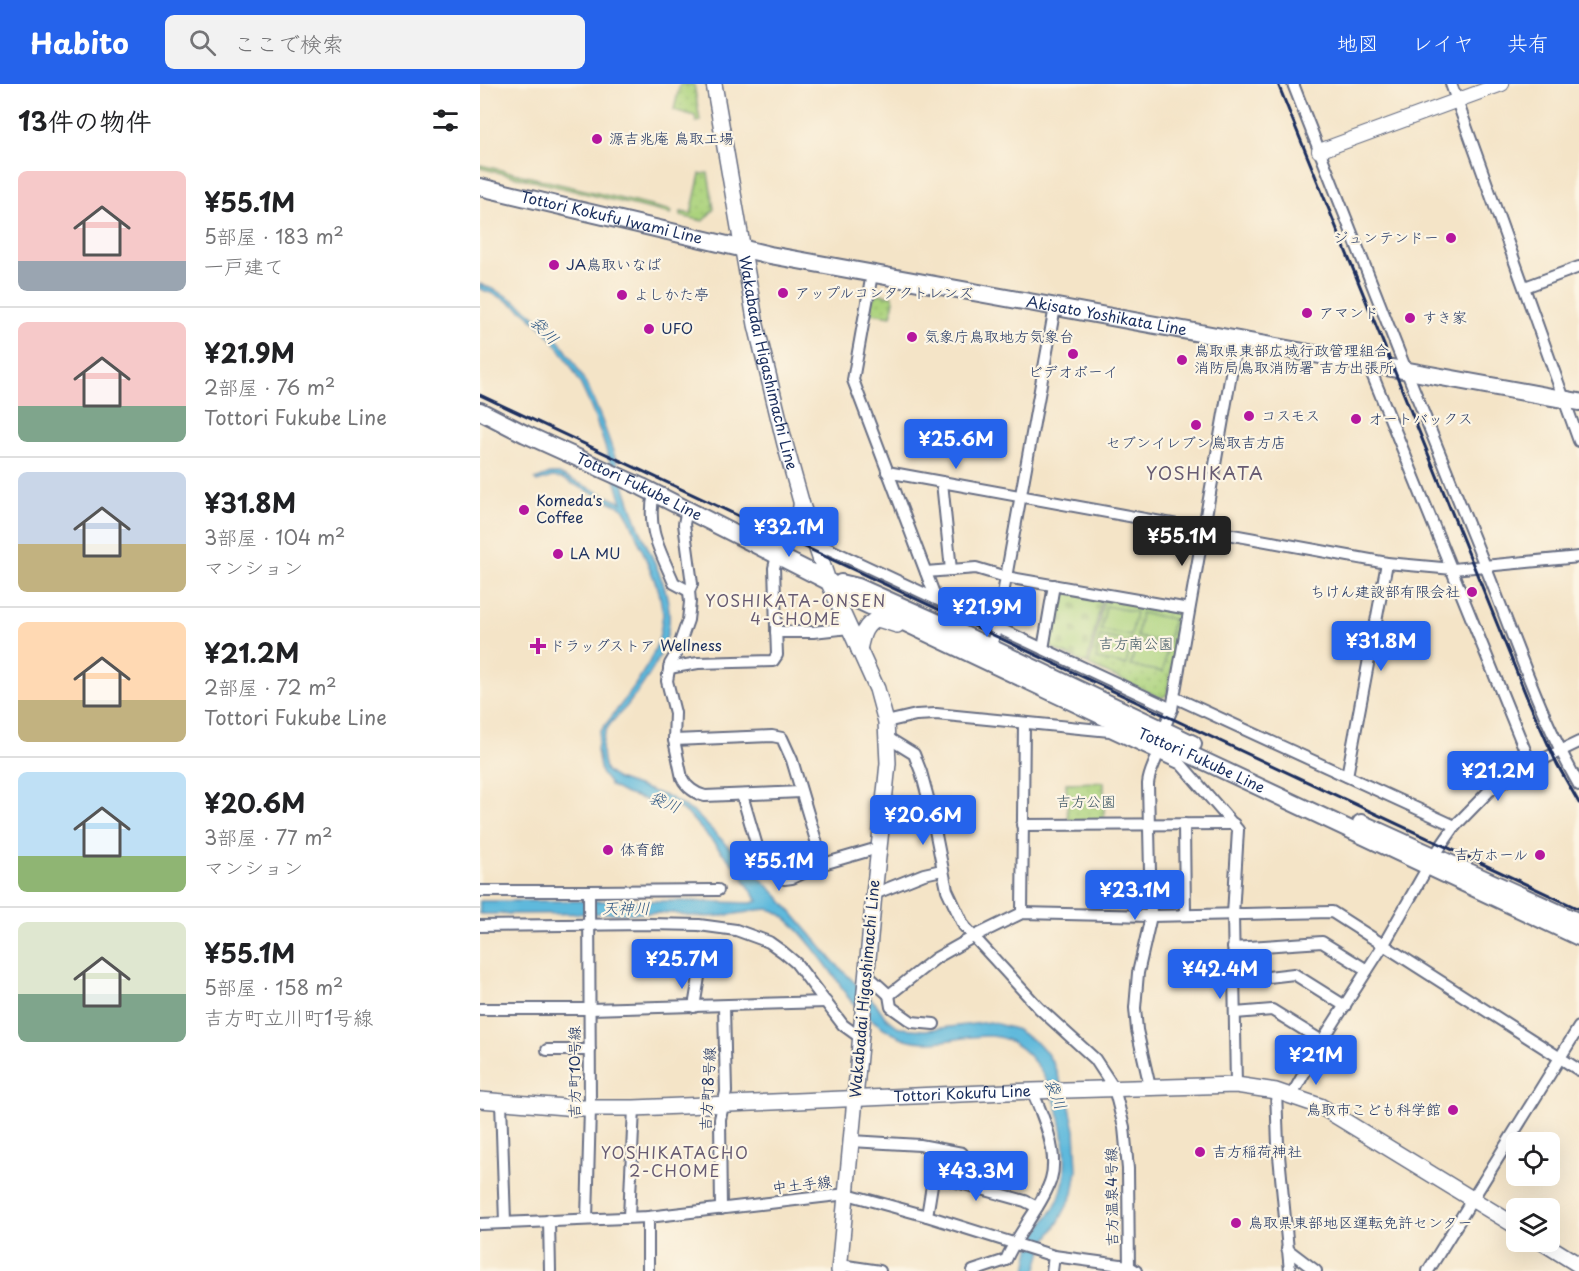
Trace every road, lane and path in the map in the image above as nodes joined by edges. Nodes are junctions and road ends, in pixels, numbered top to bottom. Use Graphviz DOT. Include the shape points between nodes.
graph roads {
  1 [pos="714,84"];
  2 [pos="1293,84"];
  3 [pos="1452,84"];
  4 [pos="1502,84"];
  5 [pos="1457,100"];
  6 [pos="1319,151"];
  7 [pos="480,187"];
  8 [pos="742,249"];
  9 [pos="1579,267"];
  10 [pos="872,274"];
  11 [pos="1525,287"];
  12 [pos="1055,307"];
  13 [pos="1237,340"];
  14 [pos="1368,364"];
  15 [pos="1405,370"];
  16 [pos="1572,400"];
  17 [pos="480,411"];
  18 [pos="1579,441"];
  19 [pos="887,472"];
  20 [pos="942,482"];
  21 [pos="648,490"];
  22 [pos="1021,497"];
  23 [pos="802,504"];
  24 [pos="687,509"];
  25 [pos="1204,530"];
  26 [pos="732,533"];
  27 [pos="814,542"];
  28 [pos="777,555"];
  29 [pos="1579,557"];
  30 [pos="1387,563"];
  31 [pos="1485,566"];
  32 [pos="951,570"];
  33 [pos="1453,570"];
  34 [pos="926,572"];
  35 [pos="1006,577"];
  36 [pos="828,581"];
  37 [pos="1054,585"];
  38 [pos="689,591"];
  39 [pos="936,599"];
  40 [pos="1189,609"];
  41 [pos="997,627"];
  42 [pos="849,628"];
  43 [pos="776,632"];
  44 [pos="931,635"];
  45 [pos="990,648"];
  46 [pos="1043,649"];
  47 [pos="859,650"];
  48 [pos="669,668"];
  49 [pos="1174,697"];
  50 [pos="1172,709"];
  51 [pos="886,722"];
  52 [pos="1024,723"];
  53 [pos="888,738"];
  54 [pos="674,740"];
  55 [pos="1161,742"];
  56 [pos="1579,742"];
  57 [pos="1560,751"];
  58 [pos="1531,765"];
  59 [pos="1347,776"];
  60 [pos="1579,785"];
  61 [pos="801,792"];
  62 [pos="742,795"];
  63 [pos="1149,824"];
  64 [pos="1184,824"];
  65 [pos="1234,824"];
  66 [pos="1022,825"];
  67 [pos="1455,826"];
  68 [pos="878,848"];
  69 [pos="1432,861"];
  70 [pos="823,864"];
  71 [pos="942,870"];
  72 [pos="718,890"];
  73 [pos="480,891"];
  74 [pos="589,893"];
  75 [pos="874,894"];
  76 [pos="1022,913"];
  77 [pos="1185,915"];
  78 [pos="1233,915"];
  79 [pos="1151,916"];
  80 [pos="1579,922"];
  81 [pos="589,924"];
  82 [pos="480,926"];
  83 [pos="975,936"];
  84 [pos="1579,937"];
  85 [pos="1384,944"];
  86 [pos="1233,948"];
  87 [pos="1367,970"];
  88 [pos="699,977"];
  89 [pos="866,979"];
  90 [pos="1234,981"];
  91 [pos="889,995"];
  92 [pos="825,1002"];
  93 [pos="724,1006"];
  94 [pos="1345,1006"];
  95 [pos="694,1007"];
  96 [pos="480,1009"];
  97 [pos="590,1009"];
  98 [pos="1235,1013"];
  99 [pos="934,1024"];
  100 [pos="1579,1027"];
  101 [pos="861,1034"];
  102 [pos="1322,1041"];
  103 [pos="547,1050"];
  104 [pos="590,1050"];
  105 [pos="1559,1059"];
  106 [pos="1579,1070"];
  107 [pos="1236,1085"];
  108 [pos="1150,1087"];
  109 [pos="1114,1088"];
  110 [pos="1034,1091"];
  111 [pos="1276,1091"];
  112 [pos="1292,1095"];
  113 [pos="480,1100"];
  114 [pos="855,1100"];
  115 [pos="501,1102"];
  116 [pos="723,1106"];
  117 [pos="590,1108"];
  118 [pos="634,1108"];
  119 [pos="851,1141"];
  120 [pos="962,1153"];
  121 [pos="847,1194"];
  122 [pos="1472,1199"];
  123 [pos="1037,1207"];
  124 [pos="721,1209"];
  125 [pos="927,1216"];
  126 [pos="629,1217"];
  127 [pos="648,1217"];
  128 [pos="586,1219"];
  129 [pos="549,1220"];
  130 [pos="1506,1220"];
  131 [pos="505,1222"];
  132 [pos="480,1224"];
  133 [pos="1015,1243"];
  134 [pos="1287,1249"];
  135 [pos="1558,1252"];
  136 [pos="1052,1255"];
  137 [pos="1008,1265"];
  138 [pos="1579,1265"];
  139 [pos="840,1268"];
  140 [pos="1131,1269"];
  141 [pos="550,1271"];
  142 [pos="648,1271"];
  143 [pos="880,1271"];
  144 [pos="973,1271"];
  145 [pos="1052,1271"];
  146 [pos="1290,1271"];
  147 [pos="1316,1271"];
  148 [pos="1428,1271"];
  1 -- 8 [label="main road, Wakabadai Higashimachi Line"];
  2 -- 6 [label="street"];
  3 -- 5 [label="street"];
  4 -- 5 [label="street"];
  5 -- 6 [label="street"];
  5 -- 11 [label="street"];
  6 -- 15 [label="street"];
  7 -- 8 [label="main road, Tottori Kokufu Iwami Line"];
  8 -- 10 [label="main road, Akisato Yoshikata Line"];
  8 -- 23 [label="main road, Wakabadai Higashimachi Line" via="756,325"];
  9 -- 11 [label="street"];
  10 -- 12 [label="main road, Akisato Yoshikata Line"];
  10 -- 19 [label="street" via="853,380"];
  11 -- 16 [label="street"];
  12 -- 13 [label="main road, Akisato Yoshikata Line"];
  12 -- 22 [label="street"];
  13 -- 14 [label="main road, Akisato Yoshikata Line"];
  13 -- 25 [label="street"];
  14 -- 15 [label="main road, Akisato Yoshikata Line"];
  14 -- 33 [label="street"];
  15 -- 16 [label="main road, Akisato Yoshikata Line"];
  15 -- 31 [label="street"];
  16 -- 18 [label="street"];
  17 -- 21 [label="main road, Tottori Fukube Line"];
  19 -- 20 [label="street"];
  19 -- 34 [label="street"];
  20 -- 22 [label="street"];
  20 -- 32 [label="street"];
  21 -- 24 [label="main road, Tottori Fukube Line"];
  21 -- 38 [label="street" via="652,531 674,583"];
  22 -- 25 [label="street"];
  22 -- 35 [label="street"];
  23 -- 26 [label="main road" via="800,522 783,543 772,544"];
  23 -- 27 [label="main road, Wakabadai Higashimachi Line"];
  24 -- 26 [label="main road, Tottori Fukube Line"];
  24 -- 38 [label="street" via="684,524 693,584"];
  25 -- 30 [label="street"];
  25 -- 40 [label="street"];
  26 -- 28 [label="main road, Tottori Fukube Line"];
  27 -- 36 [label="main road, Wakabadai Higashimachi Line"];
  27 -- 39 [label="street"];
  28 -- 36 [label="main road, Tottori Fukube Line"];
  28 -- 43 [label="street"];
  29 -- 31 [label="street"];
  30 -- 33 [label="street"];
  30 -- 59 [label="street"];
  31 -- 33 [label="street"];
  31 -- 57 [label="street"];
  32 -- 34 [label="street"];
  32 -- 35 [label="street" via="976,568"];
  33 -- 58 [label="street"];
  34 -- 39 [label="street"];
  35 -- 37 [label="street"];
  35 -- 41 [label="street"];
  36 -- 42 [label="main road, Wakabadai Higashimachi Line"];
  36 -- 44 [label="main road, Tottori Fukube Line" via="853,598"];
  36 -- 45 [label="main road, Tottori Fukube Line" via="858,587"];
  37 -- 40 [label="street"];
  37 -- 46 [label="street"];
  38 -- 48 [label="street" via="688,620"];
  39 -- 41 [label="street"];
  40 -- 49 [label="street"];
  41 -- 45 [label="street"];
  41 -- 46 [label="street"];
  42 -- 43 [label="street"];
  42 -- 47 [label="main road, Wakabadai Higashimachi Line"];
  43 -- 48 [label="street" via="777,655 773,661 698,663"];
  44 -- 47 [label="main road" via="878,619 868,624"];
  44 -- 55 [label="main road, Tottori Fukube Line"];
  45 -- 55 [label="main road, Tottori Fukube Line"];
  46 -- 50 [label="street"];
  47 -- 51 [label="main road, Wakabadai Higashimachi Line"];
  48 -- 54 [label="street"];
  49 -- 50 [label="street"];
  49 -- 59 [label="street"];
  50 -- 55 [label="street"];
  51 -- 52 [label="street" via="925,714"];
  51 -- 53 [label="main road, Wakabadai Higashimachi Line"];
  52 -- 55 [label="street" via="1110,731"];
  52 -- 66 [label="street"];
  53 -- 68 [label="main road, Wakabadai Higashimachi Line"];
  53 -- 71 [label="street, 吉方温泉4号線" via="914,754 930,805"];
  54 -- 61 [label="street" via="782,738"];
  54 -- 62 [label="street" via="682,778 693,790 705,796"];
  55 -- 63 [label="street" via="1149,775"];
  55 -- 65 [label="street"];
  55 -- 69 [label="main road, Tottori Fukube Line"];
  56 -- 57 [label="street"];
  57 -- 58 [label="street"];
  57 -- 60 [label="street"];
  58 -- 67 [label="street" via="1489,791"];
  59 -- 67 [label="street"];
  61 -- 62 [label="street"];
  61 -- 70 [label="street"];
  62 -- 70 [label="street" via="759,853 777,874 787,879"];
  63 -- 64 [label="street"];
  63 -- 66 [label="street"];
  63 -- 79 [label="street"];
  64 -- 65 [label="street"];
  64 -- 77 [label="street"];
  65 -- 78 [label="street" via="1238,830"];
  66 -- 76 [label="street"];
  67 -- 69 [label="street"];
  68 -- 70 [label="street"];
  68 -- 75 [label="main road, Wakabadai Higashimachi Line"];
  69 -- 80 [label="main road, Tottori Fukube Line"];
  69 -- 84 [label="main road, Tottori Fukube Line"];
  69 -- 85 [label="street"];
  71 -- 75 [label="street"];
  71 -- 83 [label="street, 吉方温泉4号線" via="956,911"];
  72 -- 74 [label="street"];
  73 -- 74 [label="street"];
  74 -- 81 [label="street, 吉方町10号線"];
  75 -- 89 [label="main road, Wakabadai Higashimachi Line"];
  76 -- 79 [label="street"];
  76 -- 83 [label="street"];
  77 -- 78 [label="street"];
  77 -- 79 [label="street"];
  78 -- 85 [label="street" via="1332,912"];
  78 -- 86 [label="street"];
  79 -- 108 [label="street" via="1138,973 1135,1008"];
  81 -- 82 [label="street"];
  81 -- 92 [label="street" via="699,925 755,936 796,963"];
  81 -- 97 [label="street, 吉方町10号線"];
  83 -- 91 [label="street" via="936,958"];
  83 -- 109 [label="street, 吉方温泉4号線" via="1039,1008 1095,1059"];
  85 -- 87 [label="street"];
  85 -- 105 [label="street"];
  86 -- 87 [label="street" via="1322,942"];
  86 -- 90 [label="street"];
  87 -- 94 [label="street"];
  88 -- 95 [label="street"];
  89 -- 91 [label="street"];
  89 -- 101 [label="main road, Wakabadai Higashimachi Line"];
  90 -- 94 [label="street" via="1294,974"];
  90 -- 98 [label="street"];
  91 -- 99 [label="street" via="891,1007 912,1022"];
  92 -- 93 [label="street"];
  92 -- 101 [label="street" via="843,1025"];
  93 -- 95 [label="street"];
  93 -- 116 [label="street, 吉方町8号線"];
  94 -- 102 [label="street"];
  95 -- 97 [label="street"];
  96 -- 97 [label="street"];
  97 -- 104 [label="street, 吉方町10号線"];
  98 -- 102 [label="street" via="1272,1010"];
  98 -- 107 [label="street"];
  100 -- 105 [label="street"];
  101 -- 114 [label="main road, Wakabadai Higashimachi Line"];
  102 -- 112 [label="street"];
  103 -- 104 [label="street"];
  104 -- 117 [label="street, 吉方町10号線"];
  105 -- 106 [label="street"];
  105 -- 122 [label="street"];
  107 -- 108 [label="main road, Tottori Kokufu Line"];
  107 -- 111 [label="main road, Tottori Kokufu Line"];
  108 -- 109 [label="main road, Tottori Kokufu Line"];
  109 -- 110 [label="main road, Tottori Kokufu Line"];
  109 -- 140 [label="street, 吉方温泉4号線" via="1125,1134"];
  110 -- 114 [label="main road, Tottori Kokufu Line"];
  110 -- 123 [label="street" via="1053,1157 1051,1179"];
  111 -- 112 [label="main road, Tottori Kokufu Line"];
  111 -- 134 [label="street"];
  112 -- 122 [label="main road, Tottori Kokufu Line" via="1334,1113"];
  113 -- 115 [label="main road, Tottori Kokufu Line"];
  114 -- 116 [label="main road, Tottori Kokufu Line"];
  114 -- 119 [label="main road, Wakabadai Higashimachi Line"];
  115 -- 117 [label="main road, Tottori Kokufu Line"];
  115 -- 131 [label="street"];
  116 -- 118 [label="main road, Tottori Kokufu Line"];
  116 -- 124 [label="street, 吉方町8号線"];
  117 -- 118 [label="main road, Tottori Kokufu Line"];
  117 -- 128 [label="street, 吉方町10号線"];
  118 -- 126 [label="street"];
  119 -- 120 [label="street"];
  119 -- 121 [label="main road, Wakabadai Higashimachi Line"];
  121 -- 124 [label="street, 中土手線"];
  121 -- 125 [label="street, 中土手線"];
  121 -- 139 [label="main road, Wakabadai Higashimachi Line"];
  122 -- 130 [label="main road, Tottori Kokufu Line"];
  122 -- 148 [label="street"];
  123 -- 125 [label="street" via="939,1176 933,1180"];
  123 -- 133 [label="street"];
  124 -- 127 [label="street, 中土手線"];
  125 -- 133 [label="street, 中土手線"];
  126 -- 127 [label="street, 中土手線"];
  126 -- 128 [label="street, 中土手線"];
  127 -- 142 [label="street"];
  128 -- 129 [label="street, 中土手線"];
  129 -- 131 [label="street, 中土手線"];
  129 -- 141 [label="street"];
  131 -- 132 [label="street, 中土手線"];
  133 -- 136 [label="street, 中土手線"];
  133 -- 137 [label="street"];
  134 -- 146 [label="street"];
  134 -- 147 [label="street"];
  135 -- 138 [label="main road"];
  136 -- 140 [label="street, 中土手線"];
  136 -- 145 [label="street"];
  137 -- 144 [label="street"];
  139 -- 143 [label="street"];
}
